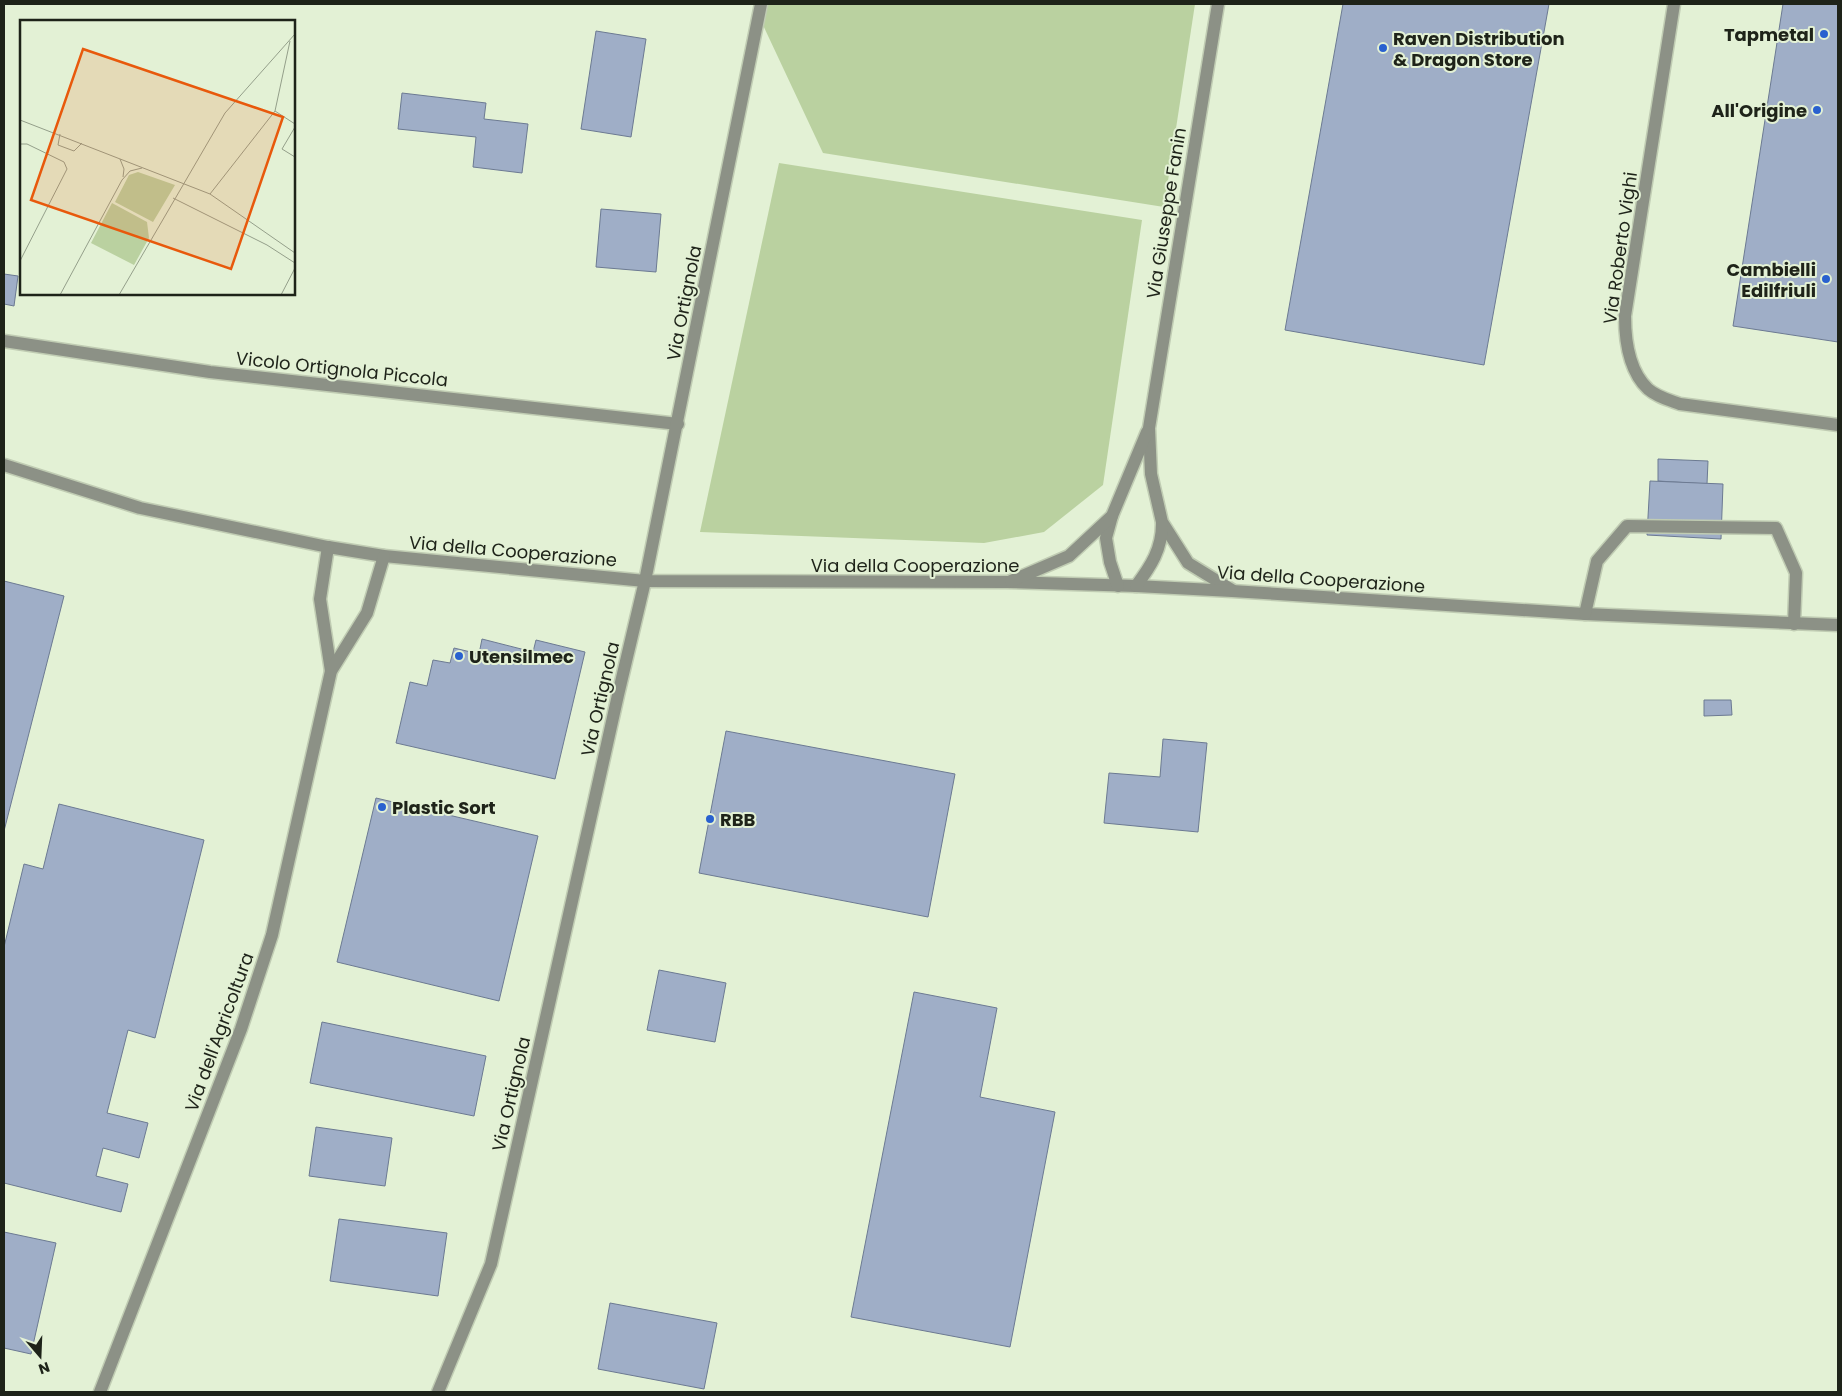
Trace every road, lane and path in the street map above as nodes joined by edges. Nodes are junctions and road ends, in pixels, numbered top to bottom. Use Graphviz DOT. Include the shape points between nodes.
graph roads {
  1 [pos="761,4"];
  2 [pos="1218,4"];
  3 [pos="1674,4"];
  4 [pos="4,341"];
  5 [pos="678,424"];
  6 [pos="1838,425"];
  7 [pos="1149,428"];
  8 [pos="4,465"];
  9 [pos="1112,516"];
  10 [pos="1162,522"];
  11 [pos="328,547"];
  12 [pos="384,556"];
  13 [pos="645,581"];
  14 [pos="1007,582"];
  15 [pos="1118,586"];
  16 [pos="1136,586"];
  17 [pos="1232,590"];
  18 [pos="1585,614"];
  19 [pos="1794,624"];
  20 [pos="1838,626"];
  21 [pos="331,671"];
  22 [pos="100,1392"];
  23 [pos="438,1392"];
  1 -- 5 [label="street, Via Ortignola"];
  2 -- 7 [label="street, Via Giuseppe Fanin"];
  3 -- 6 [label="street, Via Roberto Vighi" via="1625,316 1625,332 1636,374 1660,397 1680,404"];
  4 -- 5 [label="street, Vicolo Ortignola Piccola" via="210,372"];
  5 -- 13 [label="street, Via Ortignola"];
  7 -- 9 [label="street, Via Giuseppe Fanin"];
  7 -- 10 [label="street, Via Giuseppe Fanin" via="1151,474"];
  8 -- 11 [label="street, Via della Cooperazione" via="140,508"];
  9 -- 14 [label="street, Via Giuseppe Fanin" via="1069,556"];
  9 -- 15 [label="street, Via Giuseppe Fanin" via="1106,538"];
  10 -- 16 [label="street, Via Giuseppe Fanin" via="1162,538 1152,564"];
  10 -- 17 [label="street, Via Giuseppe Fanin" via="1188,563"];
  11 -- 12 [label="street, Via della Cooperazione"];
  11 -- 21 [label="street, Via dell'Agricoltura" via="320,599"];
  12 -- 13 [label="street, Via della Cooperazione"];
  12 -- 21 [label="street, Via dell'Agricoltura" via="367,614"];
  13 -- 14 [label="street, Via della Cooperazione"];
  13 -- 23 [label="street, Via Ortignola" via="491,1264"];
  14 -- 15 [label="street, Via della Cooperazione"];
  15 -- 16 [label="street, Via della Cooperazione"];
  16 -- 17 [label="street, Via della Cooperazione"];
  17 -- 18 [label="street, Via della Cooperazione"];
  18 -- 19 [label="street, Via della Cooperazione"];
  18 -- 19 [label="street" via="1597,561 1627,526 1776,528 1796,573"];
  19 -- 20 [label="street, Via della Cooperazione"];
  21 -- 22 [label="street, Via dell'Agricoltura" via="272,935 241,1029"];
}
